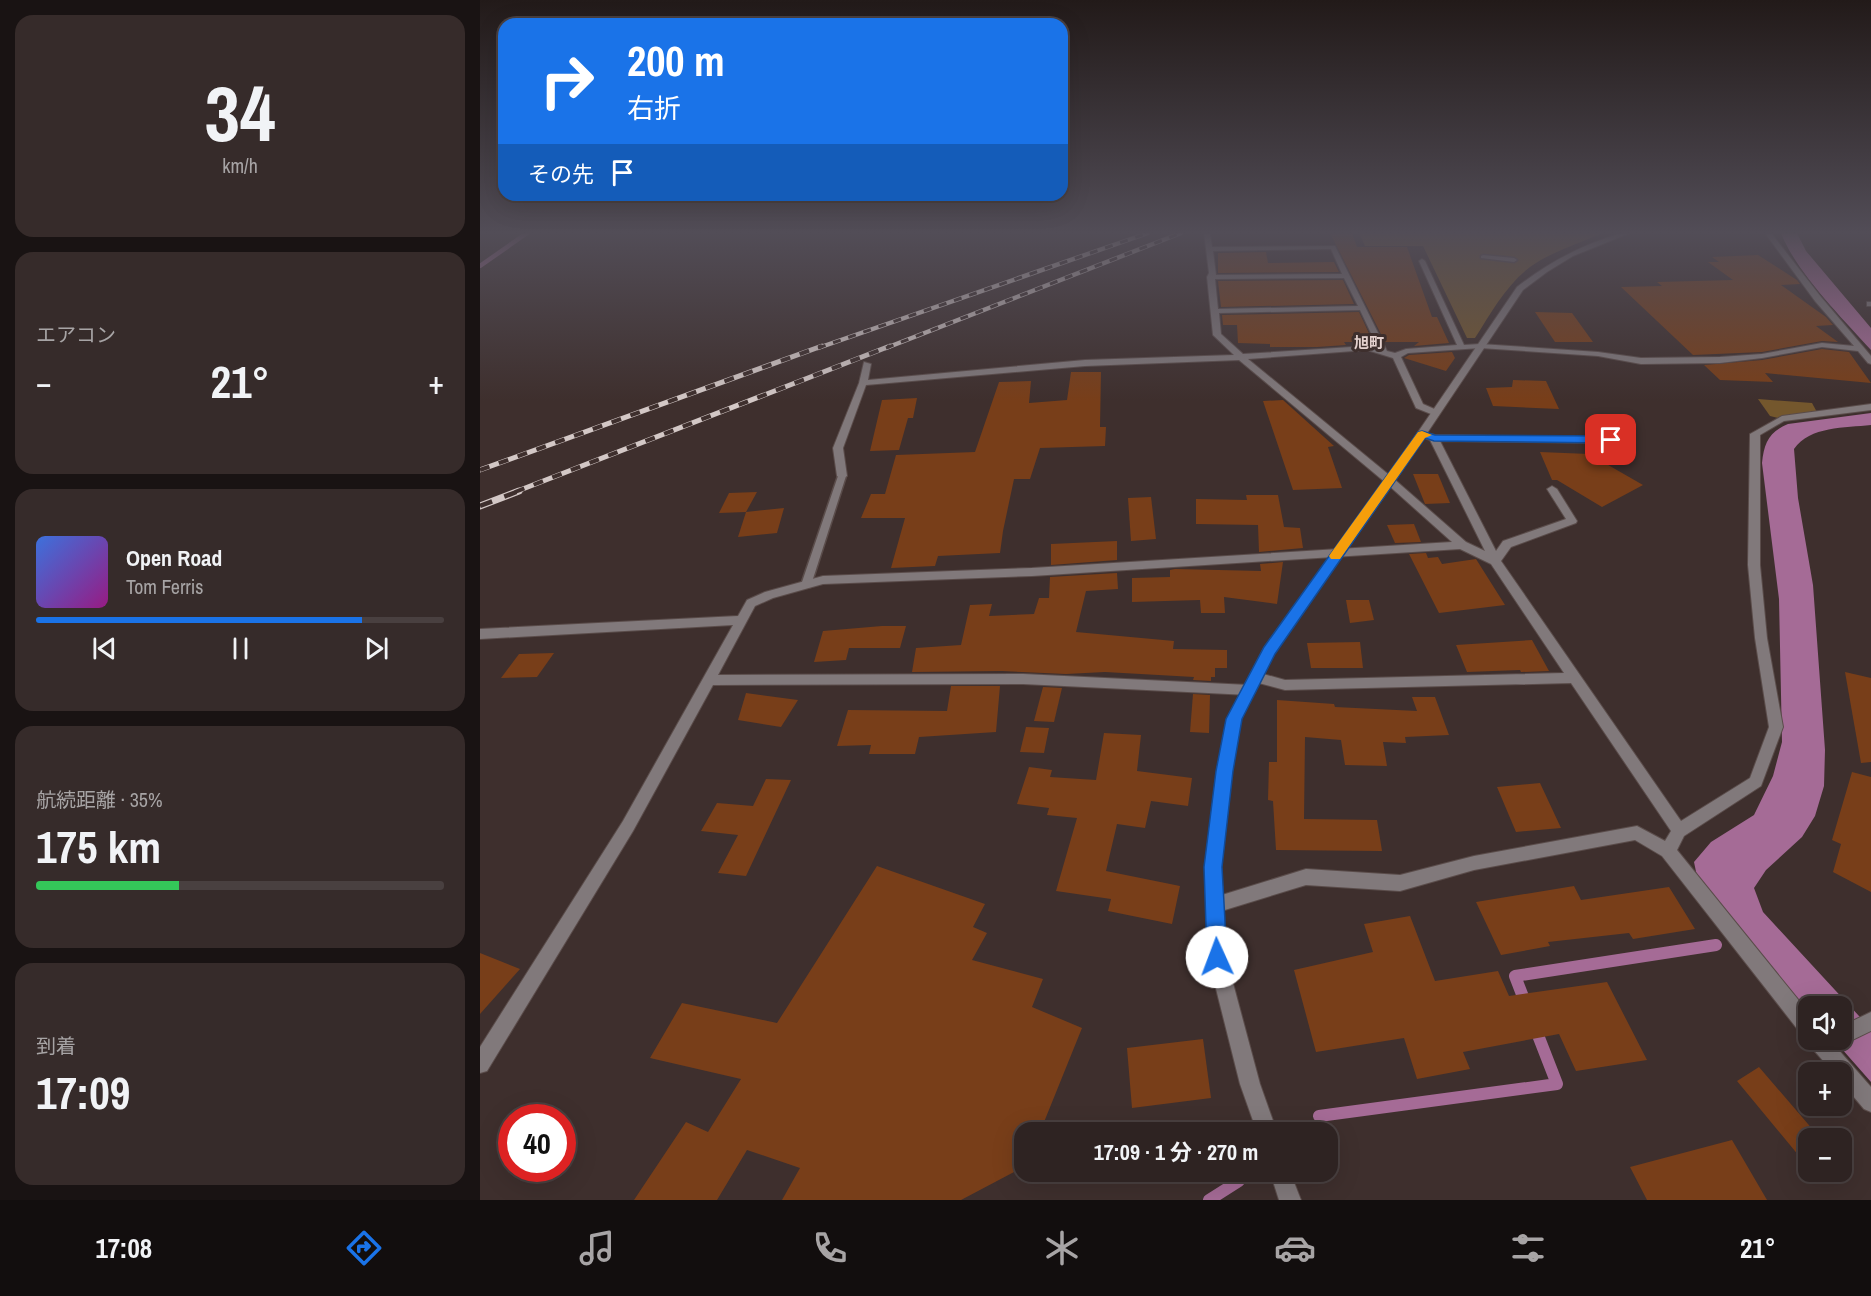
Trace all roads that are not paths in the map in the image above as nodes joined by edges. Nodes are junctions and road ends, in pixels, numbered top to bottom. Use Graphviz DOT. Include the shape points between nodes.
graph roads {
  1 [pos="1212,289"];
  2 [pos="1354,289"];
  3 [pos="1435,289"];
  4 [pos="1520,289"];
  5 [pos="1810,289"];
  6 [pos="1363,308"];
  7 [pos="1214,310"];
  8 [pos="1461,346"];
  9 [pos="1480,346"];
  10 [pos="1860,348"];
  11 [pos="1384,353"];
  12 [pos="1396,356"];
  13 [pos="1241,357"];
  14 [pos="1871,361"];
  15 [pos="867,364"];
  16 [pos="863,382"];
  17 [pos="1871,407"];
  18 [pos="1436,413"];
  19 [pos="1428,436"];
  20 [pos="1611,440"];
  21 [pos="842,476"];
  22 [pos="1390,481"];
  23 [pos="1552,489"];
  24 [pos="1462,545"];
  25 [pos="1338,553"];
  26 [pos="1495,561"];
  27 [pos="806,585"];
  28 [pos="742,620"];
  29 [pos="480,634"];
  30 [pos="1256,677"];
  31 [pos="1574,678"];
  32 [pos="710,680"];
  33 [pos="1249,690"];
  34 [pos="1679,831"];
  35 [pos="1668,850"];
  36 [pos="1215,905"];
  37 [pos="1798,1014"];
  38 [pos="1871,1021"];
  39 [pos="1852,1031"];
  40 [pos="1831,1050"];
  41 [pos="480,1064"];
  42 [pos="1871,1102"];
  43 [pos="1263,1122"];
  44 [pos="1284,1182"];
  45 [pos="1290,1200"];
  1 -- 7 [label="street"];
  2 -- 6 [label="street"];
  3 -- 8 [label="street"];
  4 -- 9 [label="street"];
  5 -- 10 [label="street"];
  6 -- 7 [label="street"];
  6 -- 11 [label="street"];
  7 -- 13 [label="street" via="1217,335"];
  8 -- 9 [label="street"];
  8 -- 12 [label="street" via="1406,351"];
  9 -- 10 [label="street" via="1641,361 1720,360 1822,345"];
  9 -- 18 [label="street"];
  10 -- 14 [label="street"];
  11 -- 12 [label="street"];
  11 -- 13 [label="street" via="1367,348"];
  12 -- 18 [label="street" via="1419,405"];
  13 -- 16 [label="street" via="1085,363"];
  13 -- 22 [label="street"];
  15 -- 16 [label="street"];
  16 -- 21 [label="street" via="837,448"];
  17 -- 34 [label="street" via="1782,419 1755,434 1754,565 1776,726 1756,782"];
  18 -- 19 [label="street"];
  19 -- 20 [label="street"];
  19 -- 22 [label="street"];
  19 -- 26 [label="street"];
  21 -- 27 [label="lane"];
  22 -- 24 [label="street"];
  22 -- 25 [label="street"];
  23 -- 26 [label="street" via="1572,521 1508,544"];
  24 -- 25 [label="street"];
  24 -- 26 [label="street"];
  25 -- 27 [label="street" via="823,580"];
  25 -- 30 [label="street" via="1269,651"];
  26 -- 31 [label="street"];
  27 -- 28 [label="street" via="751,603"];
  28 -- 29 [label="street"];
  28 -- 32 [label="street"];
  30 -- 31 [label="street" via="1286,685"];
  30 -- 33 [label="street"];
  31 -- 34 [label="street"];
  32 -- 33 [label="street" via="1023,679"];
  32 -- 41 [label="street" via="622,836"];
  33 -- 36 [label="street" via="1234,719 1224,771 1213,867"];
  34 -- 35 [label="street"];
  35 -- 36 [label="street" via="1637,833 1474,863 1400,883 1306,877"];
  35 -- 37 [label="street"];
  36 -- 43 [label="street" via="1217,957"];
  38 -- 39 [label="street"];
  40 -- 42 [label="street"];
  44 -- 45 [label="street"];
}
